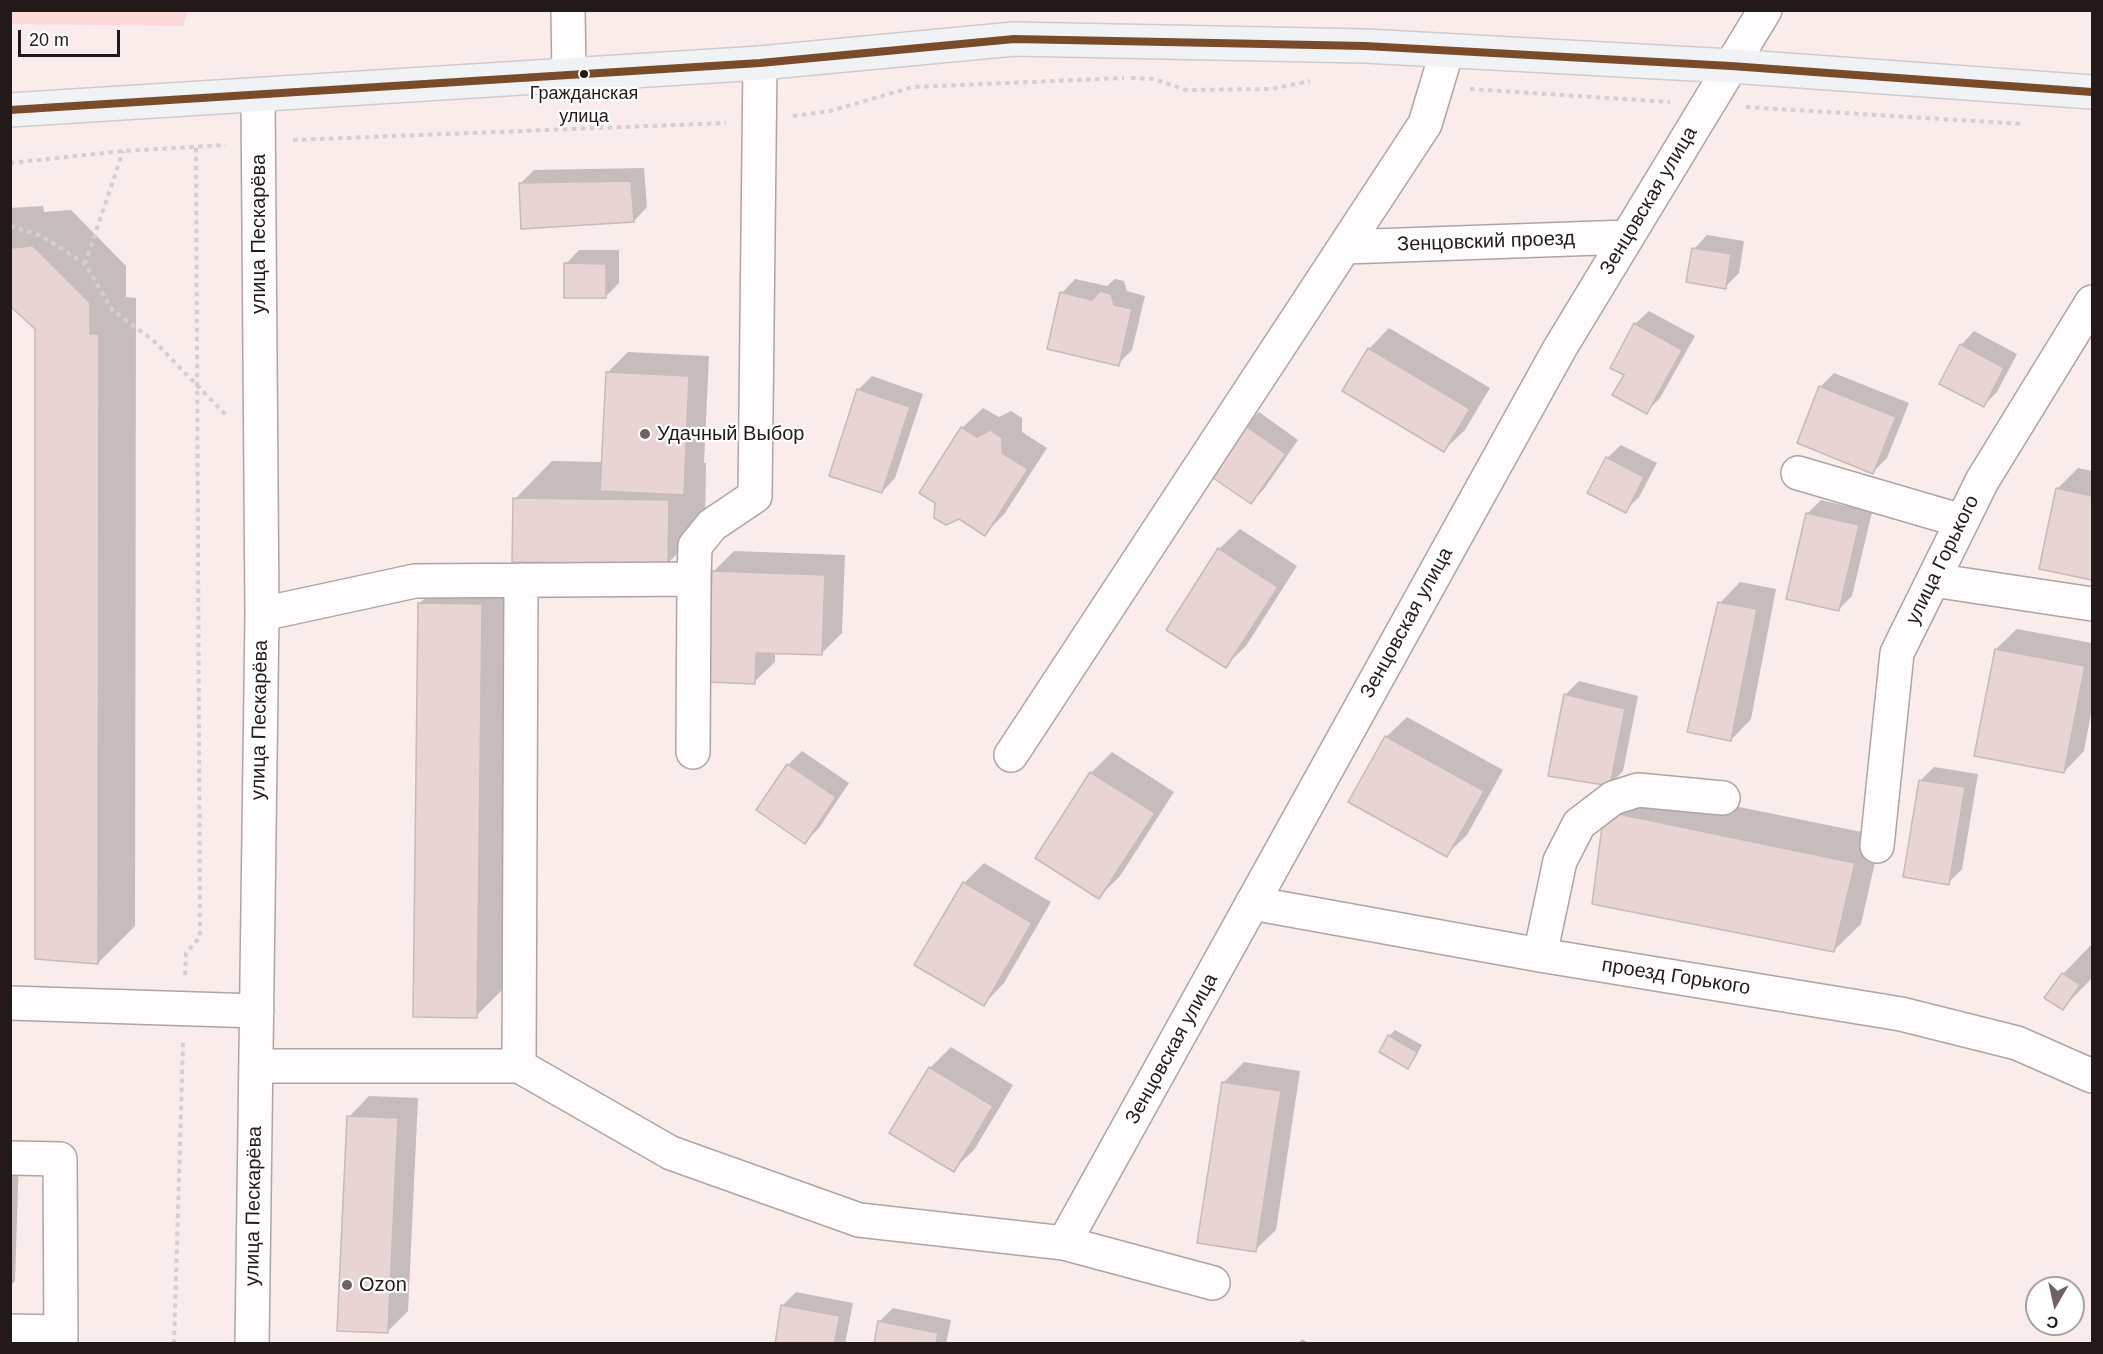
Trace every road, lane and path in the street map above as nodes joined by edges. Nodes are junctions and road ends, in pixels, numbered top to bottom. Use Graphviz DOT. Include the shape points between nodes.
graph roads {
  1 [pos="568,10"];
  2 [pos="1765,10"];
  3 [pos="1447,51"];
  4 [pos="760,63"];
  5 [pos="1731,66"];
  6 [pos="569,76"];
  7 [pos="1315,80"];
  8 [pos="1436,87"];
  9 [pos="2092,92"];
  10 [pos="258,96"];
  11 [pos="1708,105"];
  12 [pos="10,110"];
  13 [pos="759,120"];
  14 [pos="2034,125"];
  15 [pos="259,143"];
  16 [pos="196,147"];
  17 [pos="123,151"];
  18 [pos="10,163"];
  19 [pos="10,226"];
  20 [pos="1627,237"];
  21 [pos="1345,247"];
  22 [pos="85,264"];
  23 [pos="2092,302"];
  24 [pos="198,387"];
  25 [pos="259,449"];
  26 [pos="1798,473"];
  27 [pos="1962,521"];
  28 [pos="694,579"];
  29 [pos="521,580"];
  30 [pos="1933,580"];
  31 [pos="2092,604"];
  32 [pos="262,614"];
  33 [pos="693,752"];
  34 [pos="1011,755"];
  35 [pos="1723,798"];
  36 [pos="1876,846"];
  37 [pos="1252,903"];
  38 [pos="1540,955"];
  39 [pos="10,1003"];
  40 [pos="184,1009"];
  41 [pos="256,1011"];
  42 [pos="257,1066"];
  43 [pos="519,1066"];
  44 [pos="2092,1076"];
  45 [pos="10,1158"];
  46 [pos="1064,1244"];
  47 [pos="1213,1283"];
  48 [pos="10,1331"];
  49 [pos="61,1338"];
  50 [pos="174,1344"];
  51 [pos="252,1344"];
  1 -- 6 [label="street"];
  2 -- 5 [label="street, Зенцовская улица"];
  3 -- 4 [label="main road" via="1014,39"];
  3 -- 5 [label="main road"];
  3 -- 8 [label="street"];
  4 -- 6 [label="main road"];
  4 -- 13 [label="street"];
  5 -- 9 [label="main road"];
  5 -- 11 [label="street, Зенцовская улица"];
  6 -- 10 [label="main road"];
  7 -- 13 [label="path" via="1271,89 1186,90 1154,80 1126,78 913,87 830,111"];
  8 -- 11 [label="path"];
  8 -- 21 [label="street" via="1425,124"];
  10 -- 12 [label="main road"];
  10 -- 15 [label="street, улица Пескарёва"];
  11 -- 14 [label="path"];
  11 -- 20 [label="street, Зенцовская улица"];
  13 -- 15 [label="path"];
  13 -- 28 [label="street" via="755,496 712,525 695,546"];
  15 -- 16 [label="path"];
  15 -- 25 [label="street, улица Пескарёва"];
  16 -- 17 [label="path"];
  16 -- 24 [label="path"];
  17 -- 18 [label="path"];
  17 -- 22 [label="path"];
  19 -- 22 [label="path" via="42,236"];
  20 -- 21 [label="street, Зенцовский проезд"];
  20 -- 37 [label="street, Зенцовская улица" via="1560,348"];
  21 -- 34 [label="street"];
  22 -- 24 [label="path" via="113,310 153,340"];
  23 -- 27 [label="street, улица Горького" via="1982,481"];
  24 -- 25 [label="path"];
  24 -- 40 [label="path" via="200,937 186,953"];
  25 -- 32 [label="street, улица Пескарёва"];
  26 -- 27 [label="street"];
  27 -- 30 [label="street, улица Горького"];
  28 -- 29 [label="street"];
  28 -- 33 [label="street"];
  29 -- 32 [label="street" via="415,581"];
  29 -- 43 [label="street"];
  30 -- 31 [label="street"];
  30 -- 36 [label="street, улица Горького" via="1897,653"];
  32 -- 41 [label="street, улица Пескарёва"];
  35 -- 38 [label="street" via="1638,790 1614,798 1579,824 1560,861"];
  37 -- 38 [label="street, проезд Горького"];
  37 -- 46 [label="street, Зенцовская улица"];
  38 -- 44 [label="street, проезд Горького" via="1901,1014 2017,1043"];
  39 -- 40 [label="street"];
  40 -- 41 [label="street"];
  40 -- 50 [label="path"];
  41 -- 42 [label="street, улица Пескарёва"];
  42 -- 43 [label="street"];
  42 -- 51 [label="street, улица Пескарёва"];
  43 -- 46 [label="street" via="671,1153 859,1220"];
  45 -- 49 [label="street" via="60,1159"];
  46 -- 47 [label="street"];
  48 -- 49 [label="street"];
}
